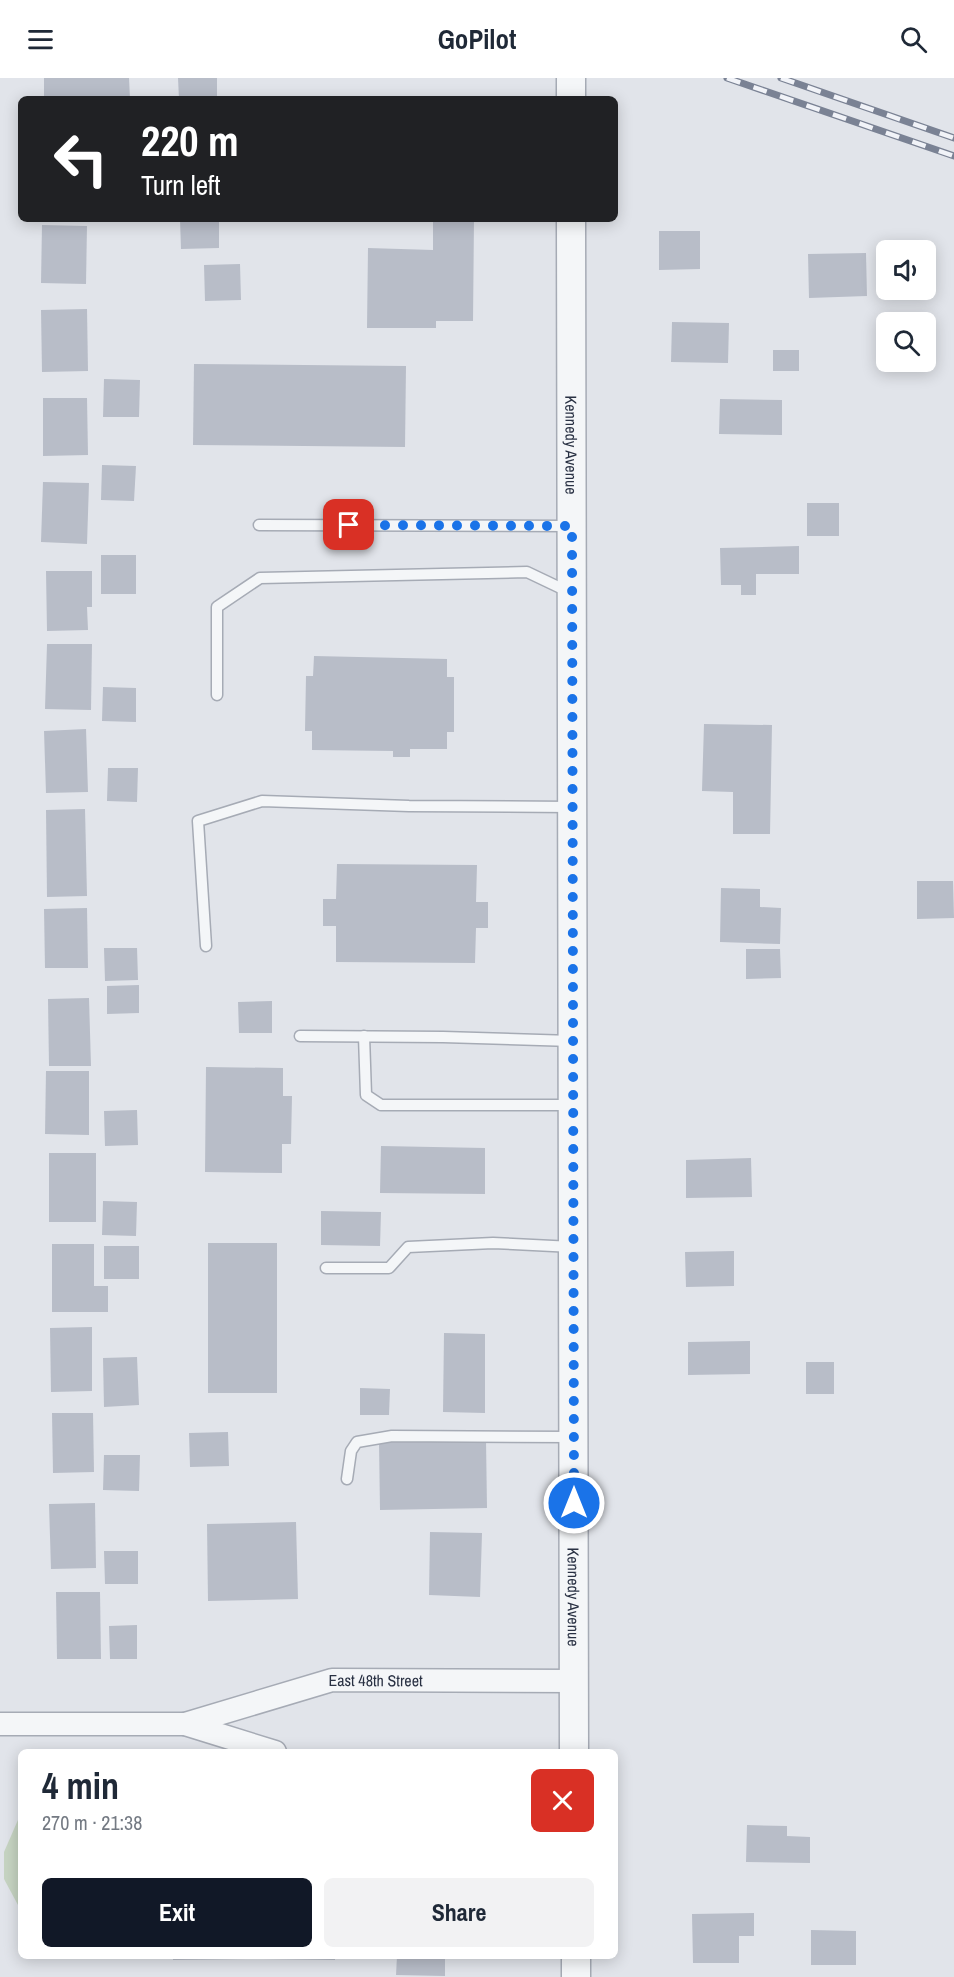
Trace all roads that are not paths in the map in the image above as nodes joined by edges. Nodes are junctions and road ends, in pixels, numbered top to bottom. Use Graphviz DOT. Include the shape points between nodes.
graph roads {
  1 [pos="571,78"];
  2 [pos="571,96"];
  3 [pos="571,222"];
  4 [pos="259,525"];
  5 [pos="572,526"];
  6 [pos="572,594"];
  7 [pos="217,695"];
  8 [pos="572,807"];
  9 [pos="206,946"];
  10 [pos="300,1036"];
  11 [pos="364,1036"];
  12 [pos="573,1041"];
  13 [pos="573,1105"];
  14 [pos="573,1247"];
  15 [pos="326,1268"];
  16 [pos="573,1437"];
  17 [pos="346,1479"];
  18 [pos="574,1681"];
  19 [pos="0,1724"];
  20 [pos="185,1724"];
  21 [pos="265,1749"];
  22 [pos="574,1749"];
  23 [pos="576,1959"];
  24 [pos="576,1977"];
  1 -- 2 [label="street"];
  3 -- 5 [label="street, Kennedy Avenue"];
  4 -- 5 [label="lane"];
  5 -- 6 [label="street, Kennedy Avenue"];
  6 -- 7 [label="lane" via="527,572 261,578 217,607"];
  6 -- 8 [label="street, Kennedy Avenue"];
  8 -- 9 [label="lane" via="262,801 198,821"];
  8 -- 12 [label="street, Kennedy Avenue"];
  10 -- 11 [label="lane"];
  11 -- 12 [label="lane"];
  11 -- 13 [label="lane" via="366,1095 381,1105"];
  12 -- 13 [label="street, Kennedy Avenue"];
  13 -- 14 [label="street, Kennedy Avenue"];
  14 -- 15 [label="lane" via="493,1243 408,1247 389,1268"];
  14 -- 16 [label="street, Kennedy Avenue"];
  16 -- 17 [label="lane" via="392,1436 357,1442 351,1451"];
  16 -- 18 [label="street, Kennedy Avenue"];
  18 -- 20 [label="street, East 48th Street" via="332,1680"];
  18 -- 22 [label="street, Kennedy Avenue"];
  19 -- 20 [label="street, East 48th Street"];
  20 -- 21 [label="street, East 48th Street"];
  23 -- 24 [label="street"];
}
